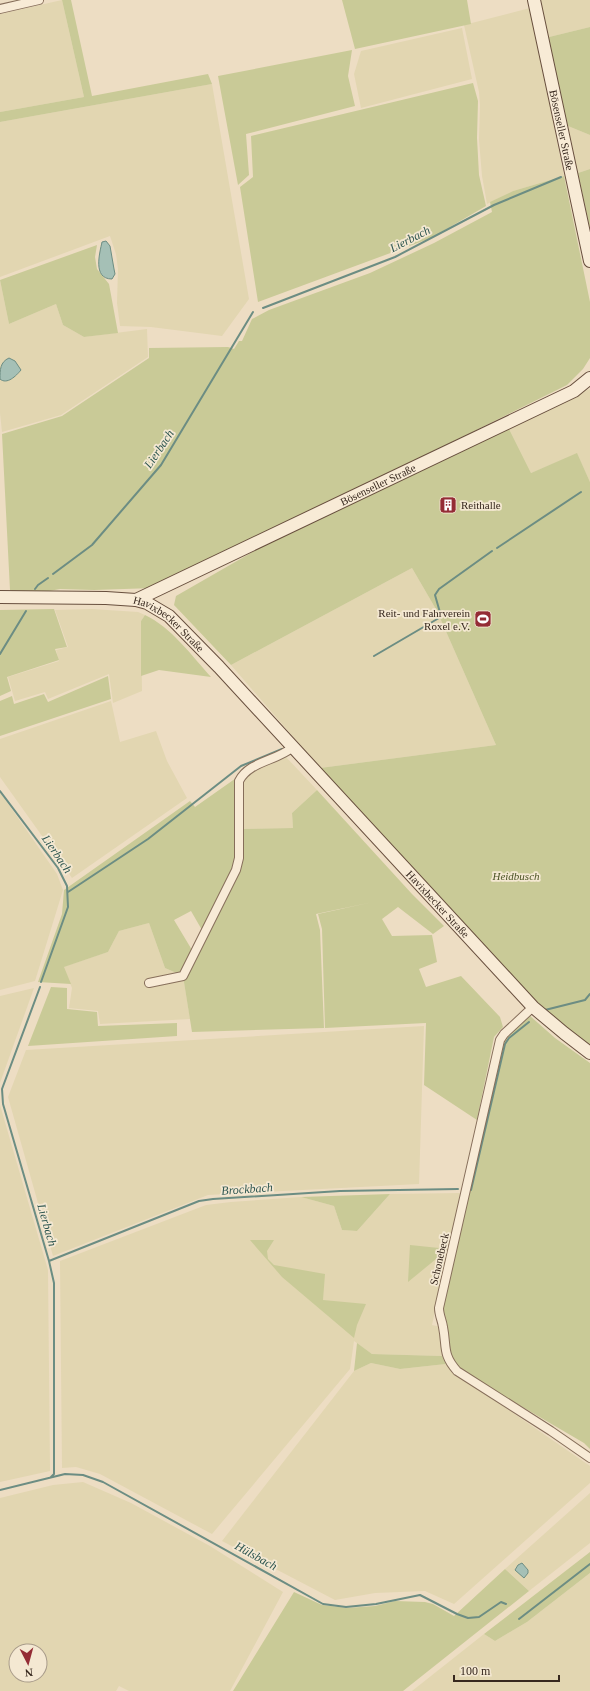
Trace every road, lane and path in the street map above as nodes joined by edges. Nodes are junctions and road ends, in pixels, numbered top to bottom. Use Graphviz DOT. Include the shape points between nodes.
graph roads {
  1 [pos="38,0"];
  2 [pos="534,0"];
  3 [pos="0,9"];
  4 [pos="590,261"];
  5 [pos="588,381"];
  6 [pos="164,587"];
  7 [pos="0,597"];
  8 [pos="136,600"];
  9 [pos="162,610"];
  10 [pos="293,748"];
  11 [pos="149,983"];
  12 [pos="533,1007"];
  13 [pos="590,1053"];
  14 [pos="590,1458"];
  1 -- 3 [label="street"];
  2 -- 4 [label="street, Bösenseller Straße"];
  5 -- 6 [label="street, Bösenseller Straße" via="555,400"];
  6 -- 8 [label="street, Bösenseller Straße"];
  6 -- 9 [label="street"];
  7 -- 8 [label="street, Havixbecker Straße"];
  8 -- 9 [label="street, Havixbecker Straße"];
  9 -- 10 [label="street, Havixbecker Straße" via="195,641"];
  10 -- 11 [label="street" via="282,756 243,773 239,781 239,858 236,870 183,976"];
  10 -- 12 [label="street, Havixbecker Straße"];
  12 -- 13 [label="street, Havixbecker Straße"];
  12 -- 14 [label="street, Schonebeck" via="500,1040 439,1316 443,1326 446,1355 457,1371"];
}
